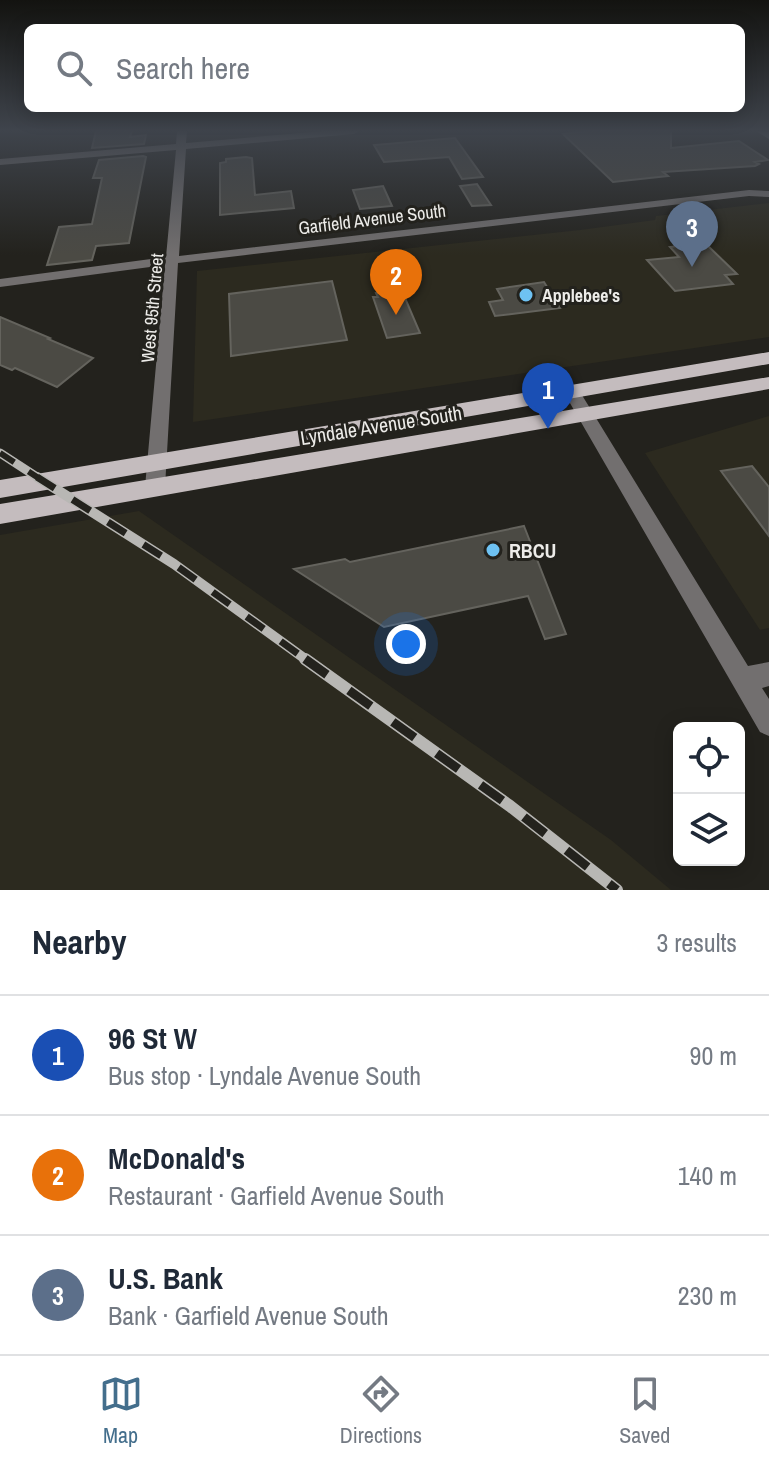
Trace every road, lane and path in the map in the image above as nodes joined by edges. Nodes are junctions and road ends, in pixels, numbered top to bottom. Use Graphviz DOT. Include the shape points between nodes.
graph roads {
  1 [pos="180,173"];
  2 [pos="769,187"];
  3 [pos="749,193"];
  4 [pos="769,194"];
  5 [pos="174,260"];
  6 [pos="0,283"];
  7 [pos="769,358"];
  8 [pos="769,383"];
  9 [pos="571,391"];
  10 [pos="585,415"];
  11 [pos="158,460"];
  12 [pos="155,487"];
  13 [pos="0,489"];
  14 [pos="0,514"];
  15 [pos="769,674"];
  16 [pos="743,679"];
  17 [pos="769,723"];
  1 -- 5 [label="street, West 95th Street"];
  2 -- 3 [label="street, Garfield Avenue South"];
  3 -- 4 [label="street, Garfield Avenue South"];
  3 -- 5 [label="street, Garfield Avenue South"];
  5 -- 6 [label="street, Garfield Avenue South"];
  5 -- 11 [label="street, West 95th Street"];
  7 -- 9 [label="main road, Lyndale Avenue South"];
  8 -- 10 [label="main road, Lyndale Avenue South"];
  9 -- 10 [label="street"];
  9 -- 11 [label="main road, Lyndale Avenue South"];
  10 -- 12 [label="main road, Lyndale Avenue South"];
  10 -- 16 [label="street"];
  11 -- 12 [label="street, West 95th Street"];
  11 -- 13 [label="main road, Lyndale Avenue South"];
  12 -- 14 [label="main road, Lyndale Avenue South"];
  15 -- 16 [label="street"];
  16 -- 17 [label="street"];
}
